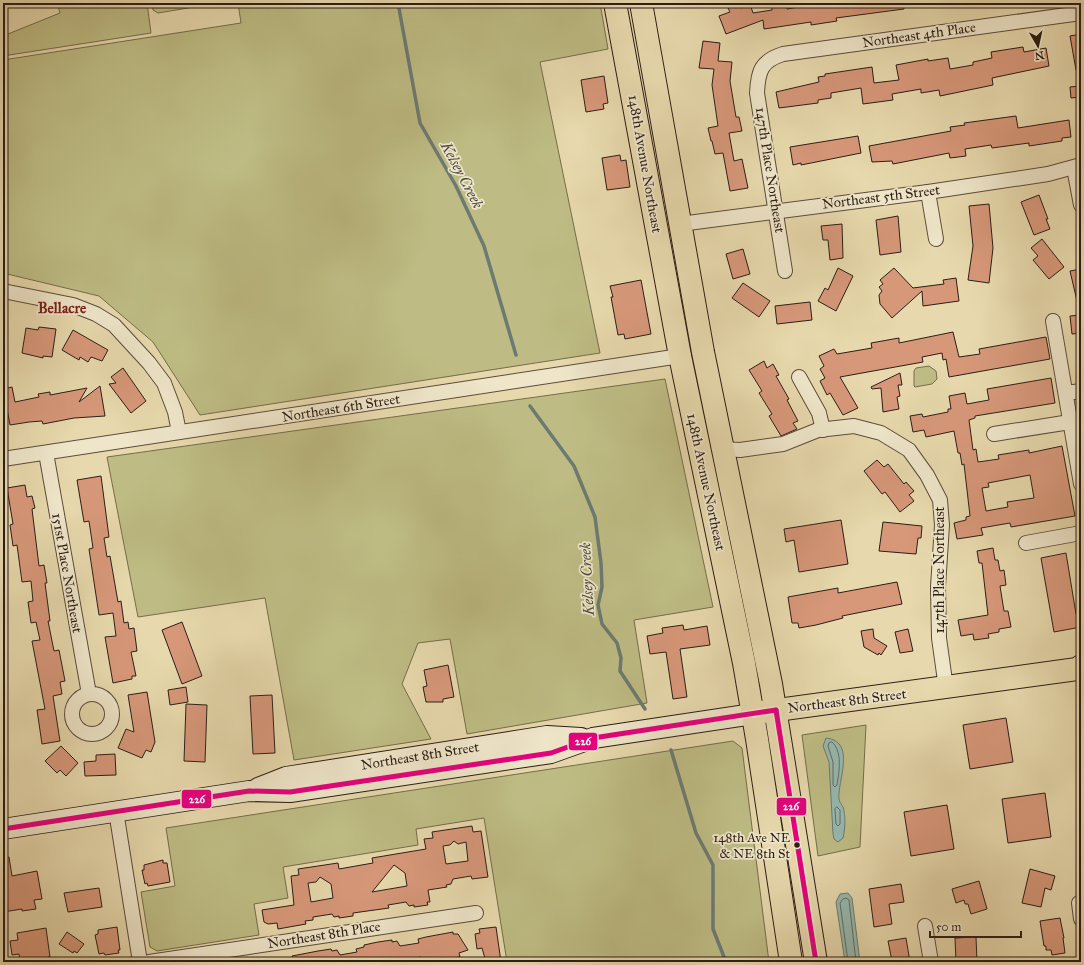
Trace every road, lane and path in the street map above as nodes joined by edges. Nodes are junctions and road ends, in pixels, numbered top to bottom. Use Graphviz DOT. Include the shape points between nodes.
graph roads {
  1 [pos="615,3"];
  2 [pos="641,3"];
  3 [pos="1081,13"];
  4 [pos="761,68"];
  5 [pos="1077,167"];
  6 [pos="928,192"];
  7 [pos="1081,205"];
  8 [pos="777,210"];
  9 [pos="680,224"];
  10 [pos="936,239"];
  11 [pos="785,271"];
  12 [pos="3,291"];
  13 [pos="1053,321"];
  14 [pos="680,356"];
  15 [pos="799,377"];
  16 [pos="1081,390"];
  17 [pos="1066,393"];
  18 [pos="1070,422"];
  19 [pos="823,430"];
  20 [pos="179,432"];
  21 [pos="994,434"];
  22 [pos="697,438"];
  23 [pos="722,449"];
  24 [pos="46,453"];
  25 [pos="3,459"];
  26 [pos="729,483"];
  27 [pos="1081,484"];
  28 [pos="1081,533"];
  29 [pos="1026,543"];
  30 [pos="1080,668"];
  31 [pos="946,688"];
  32 [pos="89,694"];
  33 [pos="776,710"];
  34 [pos="753,714"];
  35 [pos="116,811"];
  36 [pos="3,829"];
  37 [pos="1078,903"];
  38 [pos="476,913"];
  39 [pos="1081,919"];
  40 [pos="925,926"];
  41 [pos="140,962"];
  42 [pos="149,962"];
  43 [pos="792,962"];
  44 [pos="809,962"];
  45 [pos="816,962"];
  46 [pos="931,962"];
  1 -- 14 [label="main road, 148th Avenue Northeast"];
  2 -- 9 [label="main road, 148th Avenue Northeast"];
  3 -- 4 [label="street, Northeast 4th Place" via="783,54 771,58"];
  4 -- 8 [label="street, 147th Place Northeast" via="757,92"];
  5 -- 6 [label="street, Northeast 5th Street"];
  5 -- 7 [label="street"];
  6 -- 8 [label="street, Northeast 5th Street"];
  6 -- 10 [label="street"];
  8 -- 9 [label="street, Northeast 5th Street"];
  8 -- 11 [label="street, 147th Place Northeast"];
  9 -- 23 [label="main road, 148th Avenue Northeast"];
  12 -- 20 [label="street" via="73,305 114,325 164,383 175,412"];
  13 -- 17 [label="street"];
  14 -- 20 [label="street, Northeast 6th Street"];
  14 -- 22 [label="main road, 148th Avenue Northeast"];
  15 -- 19 [label="street" via="819,413"];
  16 -- 17 [label="street"];
  17 -- 18 [label="street"];
  18 -- 21 [label="street"];
  18 -- 27 [label="street"];
  19 -- 23 [label="street" via="782,444 740,450"];
  19 -- 31 [label="street, 147th Place Northeast" via="854,426 881,433 909,450 927,475 940,500 942,525 938,587 939,638"];
  20 -- 24 [label="street, Northeast 6th Street"];
  22 -- 26 [label="main road" via="713,479 717,483"];
  22 -- 34 [label="main road, 148th Avenue Northeast" via="730,590"];
  23 -- 26 [label="main road, 148th Avenue Northeast"];
  24 -- 25 [label="street, Northeast 6th Street"];
  24 -- 32 [label="street, 151st Place Northeast"];
  26 -- 33 [label="main road, 148th Avenue Northeast"];
  28 -- 29 [label="street"];
  30 -- 31 [label="main road, Northeast 8th Street"];
  31 -- 33 [label="main road, Northeast 8th Street"];
  33 -- 34 [label="main road, Northeast 8th Street"];
  33 -- 45 [label="main road, 148th Avenue Northeast"];
  34 -- 35 [label="main road, Northeast 8th Street" via="593,738 539,738 286,777 249,791"];
  34 -- 43 [label="main road, 148th Avenue Northeast"];
  35 -- 36 [label="main road, Northeast 8th Street"];
  35 -- 41 [label="street"];
  37 -- 39 [label="street"];
  38 -- 42 [label="street, Northeast 8th Place"];
  40 -- 46 [label="street"];
  43 -- 44 [label="main road" via="800,954"];
}
